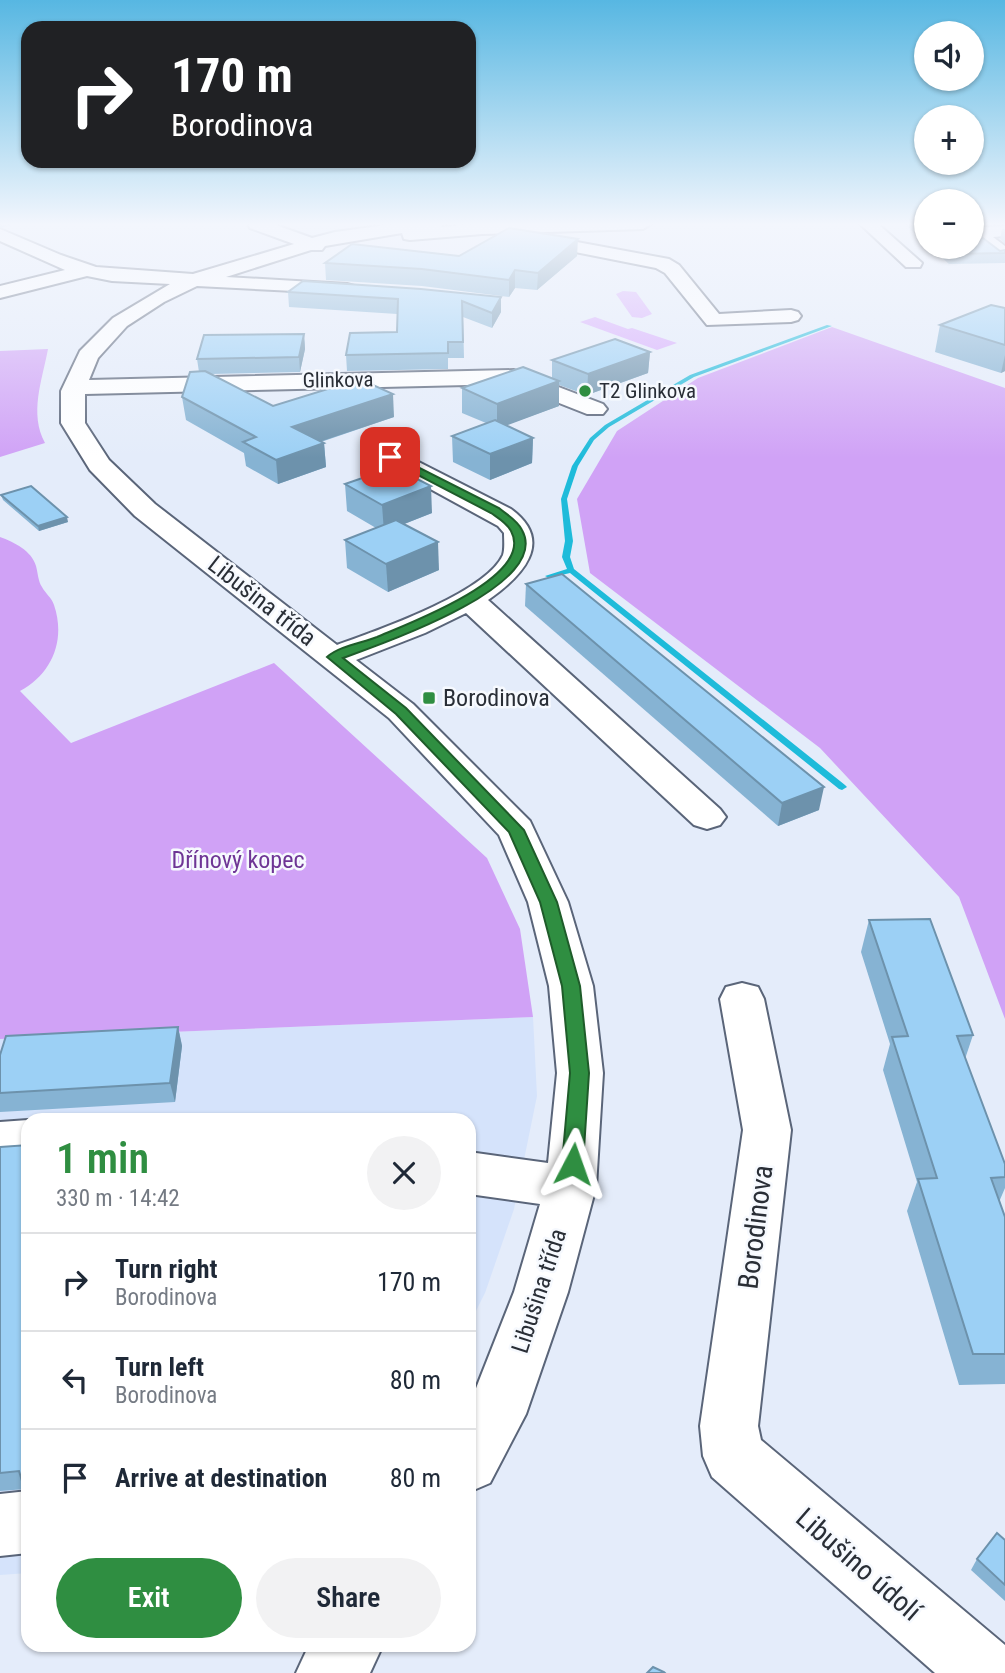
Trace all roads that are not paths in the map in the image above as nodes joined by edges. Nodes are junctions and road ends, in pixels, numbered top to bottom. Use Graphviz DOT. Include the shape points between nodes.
graph roads {
  1 [pos="151,302"];
  2 [pos="699,302"];
  3 [pos="791,316"];
  4 [pos="75,387"];
  5 [pos="595,409"];
  6 [pos="390,457"];
  7 [pos="470,600"];
  8 [pos="334,657"];
  9 [pos="707,817"];
  10 [pos="743,999"];
  11 [pos="21,1140"];
  12 [pos="0,1142"];
  13 [pos="476,1174"];
  14 [pos="571,1187"];
  15 [pos="476,1450"];
  16 [pos="733,1456"];
  17 [pos="21,1522"];
  18 [pos="0,1524"];
  19 [pos="345,1652"];
  20 [pos="330,1673"];
  21 [pos="986,1673"];
  1 -- 4 [label="street, Libušina třída" via="120,322 88,356"];
  2 -- 3 [label="street" via="714,321"];
  4 -- 5 [label="street, Glinkova" via="514,377"];
  4 -- 8 [label="street, Libušina třída" via="73,423 99,465 145,510"];
  6 -- 7 [label="street" via="495,511 518,532 520,549 511,565"];
  7 -- 8 [label="street"];
  7 -- 9 [label="street"];
  8 -- 14 [label="street, Libušina třída" via="401,711 516,830 522,842 548,902 571,986 579,1073"];
  10 -- 16 [label="street, Borodinova" via="767,1130 729,1426"];
  11 -- 12 [label="street"];
  13 -- 14 [label="street"];
  14 -- 15 [label="street, Libušina třída" via="541,1292 497,1414"];
  16 -- 21 [label="street, Libušino údolí"];
  17 -- 18 [label="street"];
  19 -- 20 [label="street"];
}
